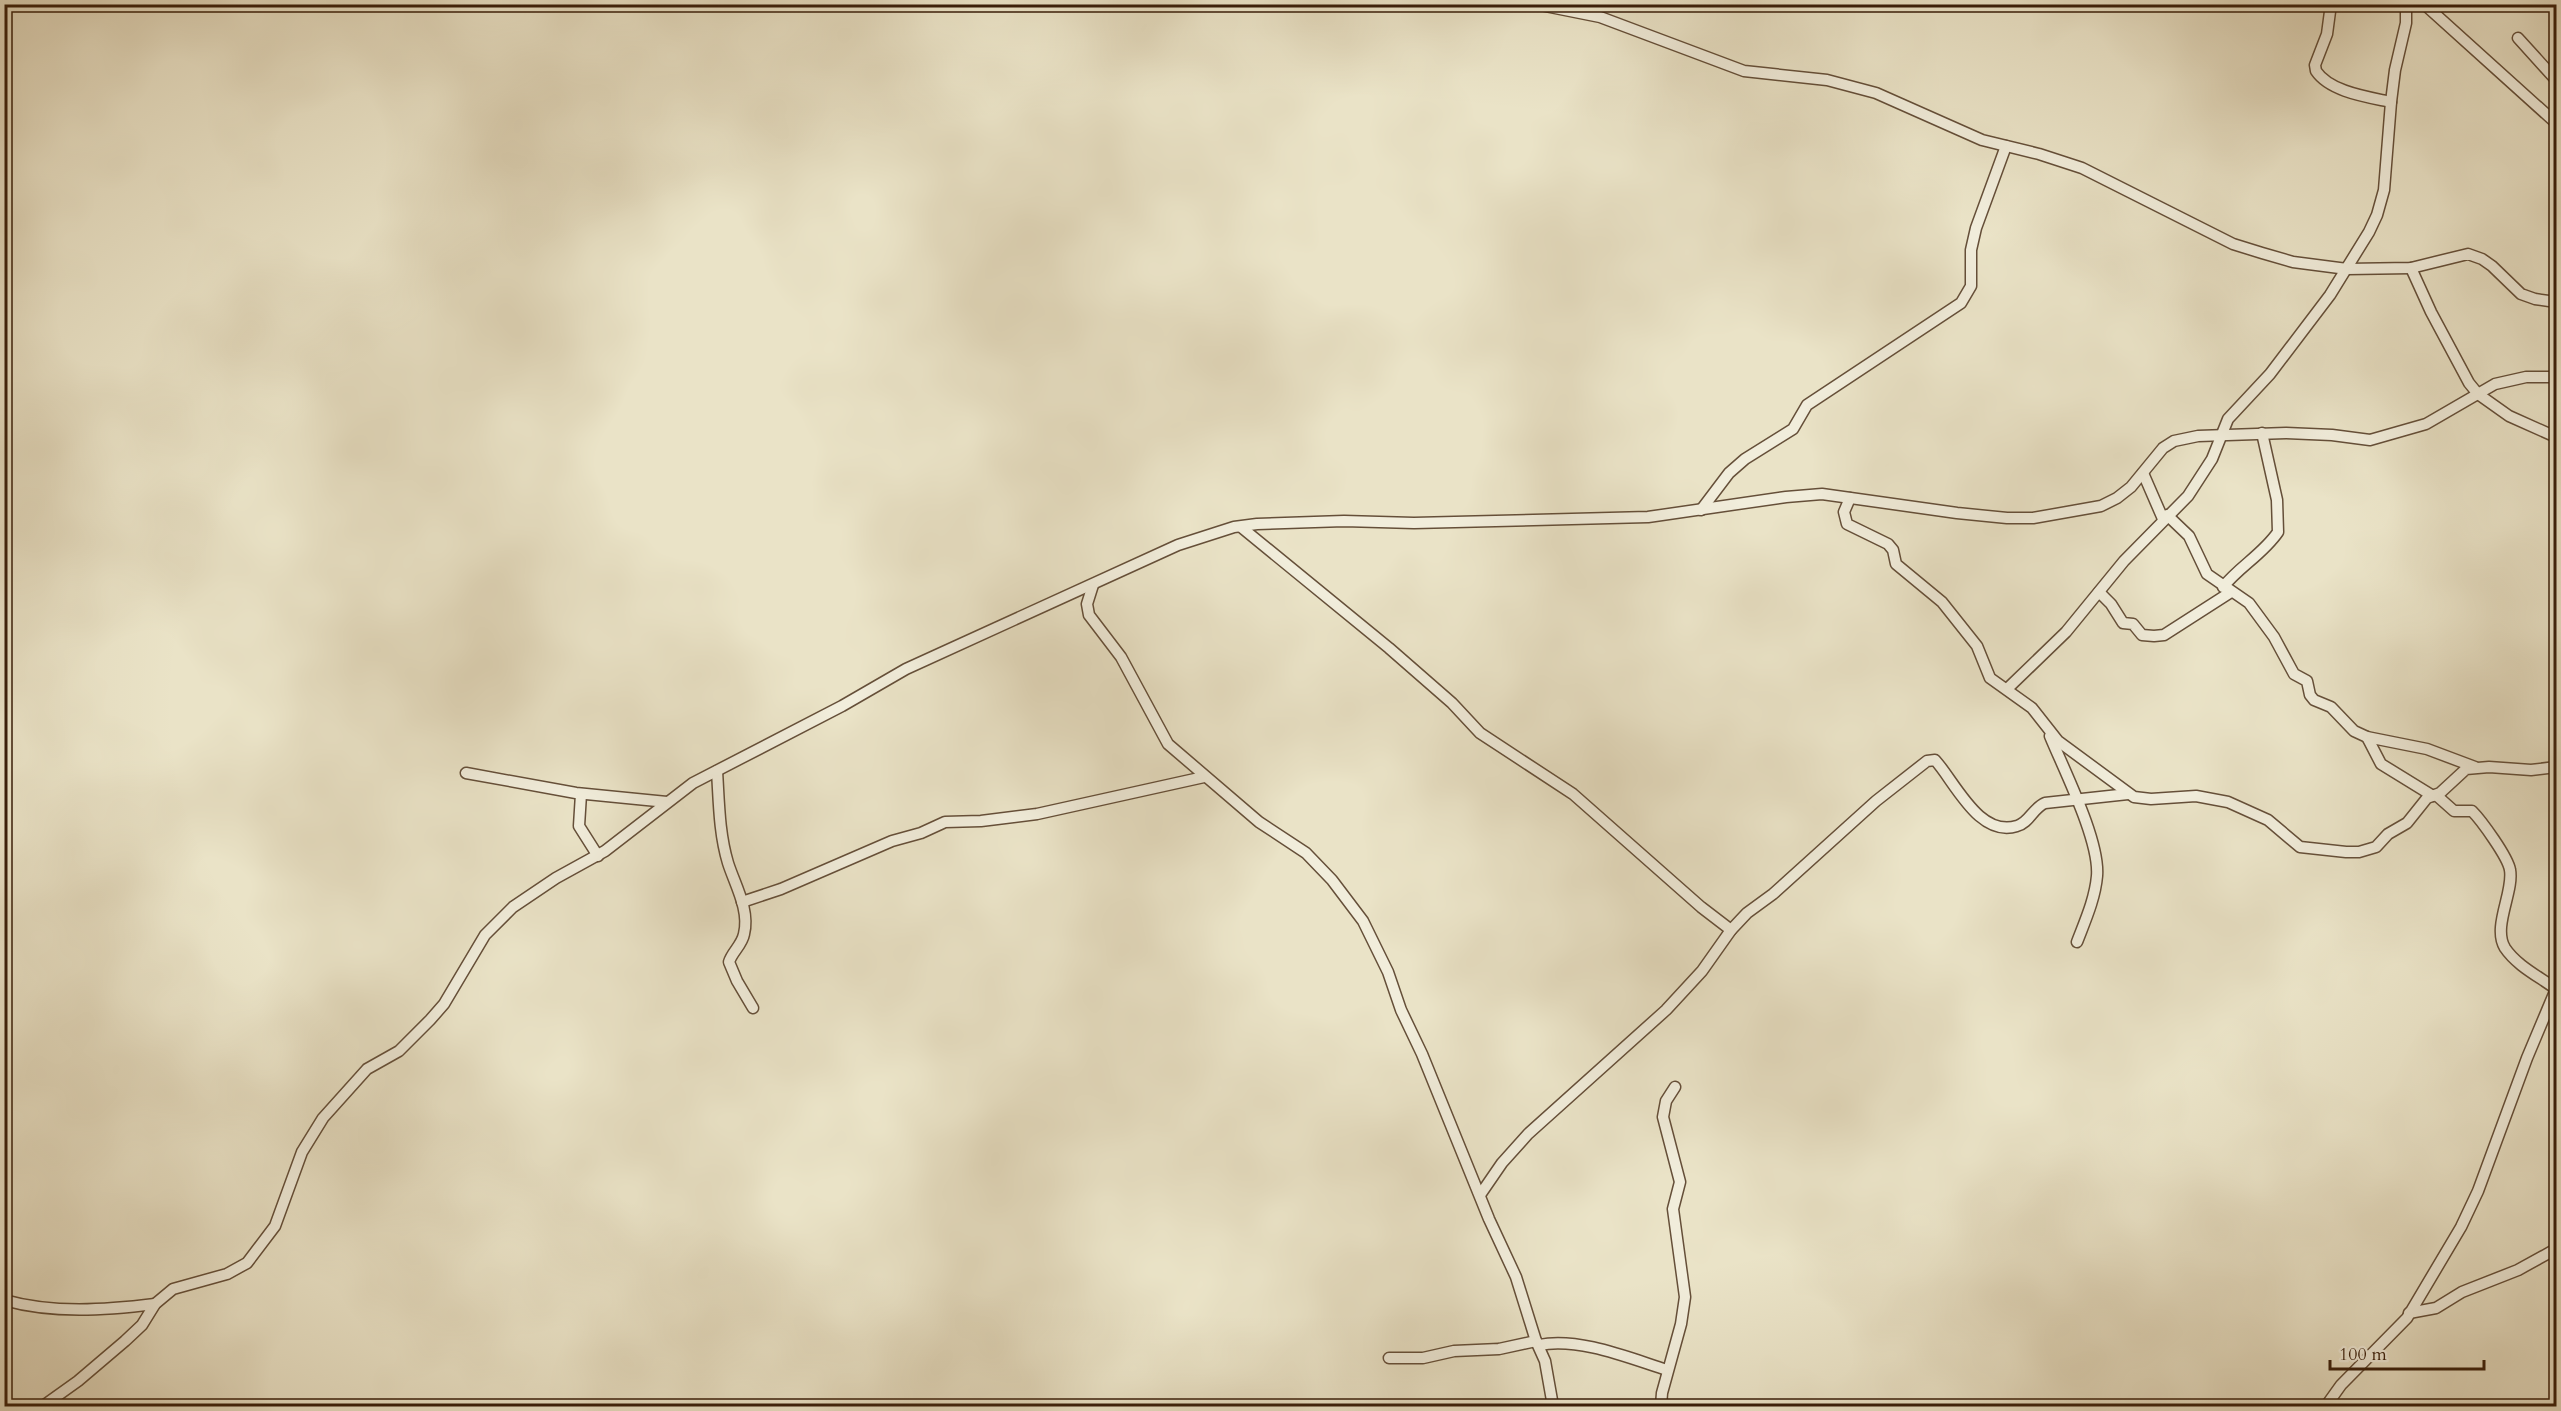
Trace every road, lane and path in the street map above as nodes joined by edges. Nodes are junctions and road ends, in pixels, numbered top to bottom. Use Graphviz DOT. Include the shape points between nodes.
graph roads {
  1 [pos="1303,4"];
  2 [pos="1330,4"];
  3 [pos="1535,4"];
  4 [pos="2331,4"];
  5 [pos="2406,4"];
  6 [pos="2424,4"];
  7 [pos="2518,38"];
  8 [pos="2556,80"];
  9 [pos="2391,102"];
  10 [pos="2556,123"];
  11 [pos="2006,146"];
  12 [pos="2411,268"];
  13 [pos="2347,269"];
  14 [pos="2556,302"];
  15 [pos="2556,377"];
  16 [pos="2478,394"];
  17 [pos="2262,433"];
  18 [pos="2220,434"];
  19 [pos="2556,437"];
  20 [pos="2143,473"];
  21 [pos="1850,498"];
  22 [pos="1701,510"];
  23 [pos="2165,517"];
  24 [pos="1241,527"];
  25 [pos="1093,585"];
  26 [pos="2227,589"];
  27 [pos="2099,592"];
  28 [pos="2007,689"];
  29 [pos="2046,727"];
  30 [pos="2367,737"];
  31 [pos="2556,766"];
  32 [pos="2475,767"];
  33 [pos="717,771"];
  34 [pos="466,773"];
  35 [pos="1204,777"];
  36 [pos="581,794"];
  37 [pos="2128,794"];
  38 [pos="2434,795"];
  39 [pos="2076,801"];
  40 [pos="667,802"];
  41 [pos="598,856"];
  42 [pos="742,902"];
  43 [pos="1731,930"];
  44 [pos="2077,942"];
  45 [pos="2556,989"];
  46 [pos="753,1008"];
  47 [pos="1675,1087"];
  48 [pos="1480,1195"];
  49 [pos="2556,1249"];
  50 [pos="4,1300"];
  51 [pos="155,1304"];
  52 [pos="2409,1313"];
  53 [pos="1538,1343"];
  54 [pos="1389,1358"];
  55 [pos="1668,1370"];
  56 [pos="43,1407"];
  57 [pos="1553,1407"];
  58 [pos="1661,1407"];
  59 [pos="2326,1407"];
  1 -- 2 [label="street"];
  3 -- 11 [label="street" via="1600,17 1743,71 1811,78 1876,93 1969,135"];
  4 -- 9 [label="street" via="2327,34 2315,65 2319,76 2349,91"];
  5 -- 9 [label="street"];
  6 -- 10 [label="street"];
  7 -- 8 [label="street"];
  9 -- 13 [label="street" via="2384,190 2373,223"];
  11 -- 13 [label="street" via="2097,174 2233,244 2293,262"];
  11 -- 22 [label="street" via="1976,228 1971,250 1971,286 1961,303 1807,405 1793,429 1745,459 1722,481"];
  12 -- 13 [label="street"];
  12 -- 14 [label="street" via="2468,254 2492,266 2521,294"];
  12 -- 16 [label="street"];
  13 -- 18 [label="street" via="2285,355 2228,419"];
  15 -- 16 [label="street" via="2526,377 2495,384"];
  16 -- 17 [label="street" via="2426,424 2370,440"];
  16 -- 19 [label="street" via="2510,416"];
  17 -- 18 [label="street"];
  17 -- 26 [label="street" via="2277,500 2278,532"];
  18 -- 20 [label="street" via="2174,441 2163,448"];
  18 -- 23 [label="street" via="2212,459 2198,482"];
  20 -- 21 [label="street" via="2131,487 2102,506 2033,518 1957,513"];
  20 -- 23 [label="street"];
  21 -- 22 [label="street" via="1822,494"];
  21 -- 28 [label="street" via="1844,512 1847,524 1888,544 1896,564 1942,602 1981,651 1990,678"];
  22 -- 24 [label="street" via="1648,517 1344,521"];
  23 -- 26 [label="street" via="2189,536 2203,570"];
  23 -- 27 [label="street"];
  24 -- 25 [label="street" via="1178,545"];
  24 -- 43 [label="street" via="1389,648 1480,732 1578,798"];
  25 -- 33 [label="street" via="906,669"];
  25 -- 35 [label="street" via="1087,604 1089,615 1121,657 1168,744"];
  26 -- 27 [label="street" via="2164,634 2148,636 2138,632 2133,624 2123,623"];
  26 -- 30 [label="street" via="2256,611 2294,674 2307,681 2314,700 2331,707 2347,726"];
  27 -- 28 [label="street" via="2066,632"];
  28 -- 29 [label="street" via="2032,708"];
  29 -- 37 [label="street" via="2058,741"];
  29 -- 39 [label="street"];
  30 -- 32 [label="street" via="2409,744"];
  30 -- 38 [label="street" via="2381,764"];
  31 -- 32 [label="street" via="2518,770"];
  32 -- 38 [label="street" via="2462,771"];
  33 -- 40 [label="street"];
  33 -- 42 [label="street" via="722,834"];
  34 -- 36 [label="street"];
  35 -- 42 [label="street" via="1061,810 945,822"];
  35 -- 48 [label="street" via="1259,822 1306,853 1352,902 1388,972"];
  36 -- 40 [label="street"];
  36 -- 41 [label="street" via="579,826"];
  37 -- 38 [label="street" via="2140,799 2196,796 2228,802 2268,820 2300,847 2346,852 2376,846 2407,823"];
  37 -- 39 [label="street"];
  38 -- 45 [label="street" via="2454,811 2472,811 2501,850 2511,872 2502,930 2505,947 2519,963"];
  39 -- 43 [label="street" via="2045,803 2017,826 2000,825 1971,809 1938,763 1929,759"];
  39 -- 44 [label="street" via="2095,851 2097,873 2096,890"];
  40 -- 41 [label="street"];
  41 -- 51 [label="street" via="528,897 500,919 485,935 444,1004 430,1020 399,1051 367,1069 336,1103 308,1140 275,1226 247,1263 227,1274 173,1289"];
  42 -- 46 [label="street" via="744,936 729,962"];
  43 -- 48 [label="street" via="1702,971 1666,1010 1528,1134 1502,1162"];
  45 -- 52 [label="street" via="2465,1218"];
  47 -- 55 [label="street" via="1666,1101 1663,1117 1680,1182 1672,1209 1685,1297"];
  48 -- 53 [label="street" via="1516,1276"];
  49 -- 52 [label="street" via="2436,1308"];
  50 -- 51 [label="street" via="66,1309"];
  51 -- 56 [label="street" via="142,1325"];
  52 -- 59 [label="street" via="2341,1385"];
  53 -- 54 [label="street" via="1454,1351 1424,1358"];
  53 -- 55 [label="street" via="1581,1345"];
  53 -- 57 [label="street"];
  55 -- 58 [label="street"];
}
